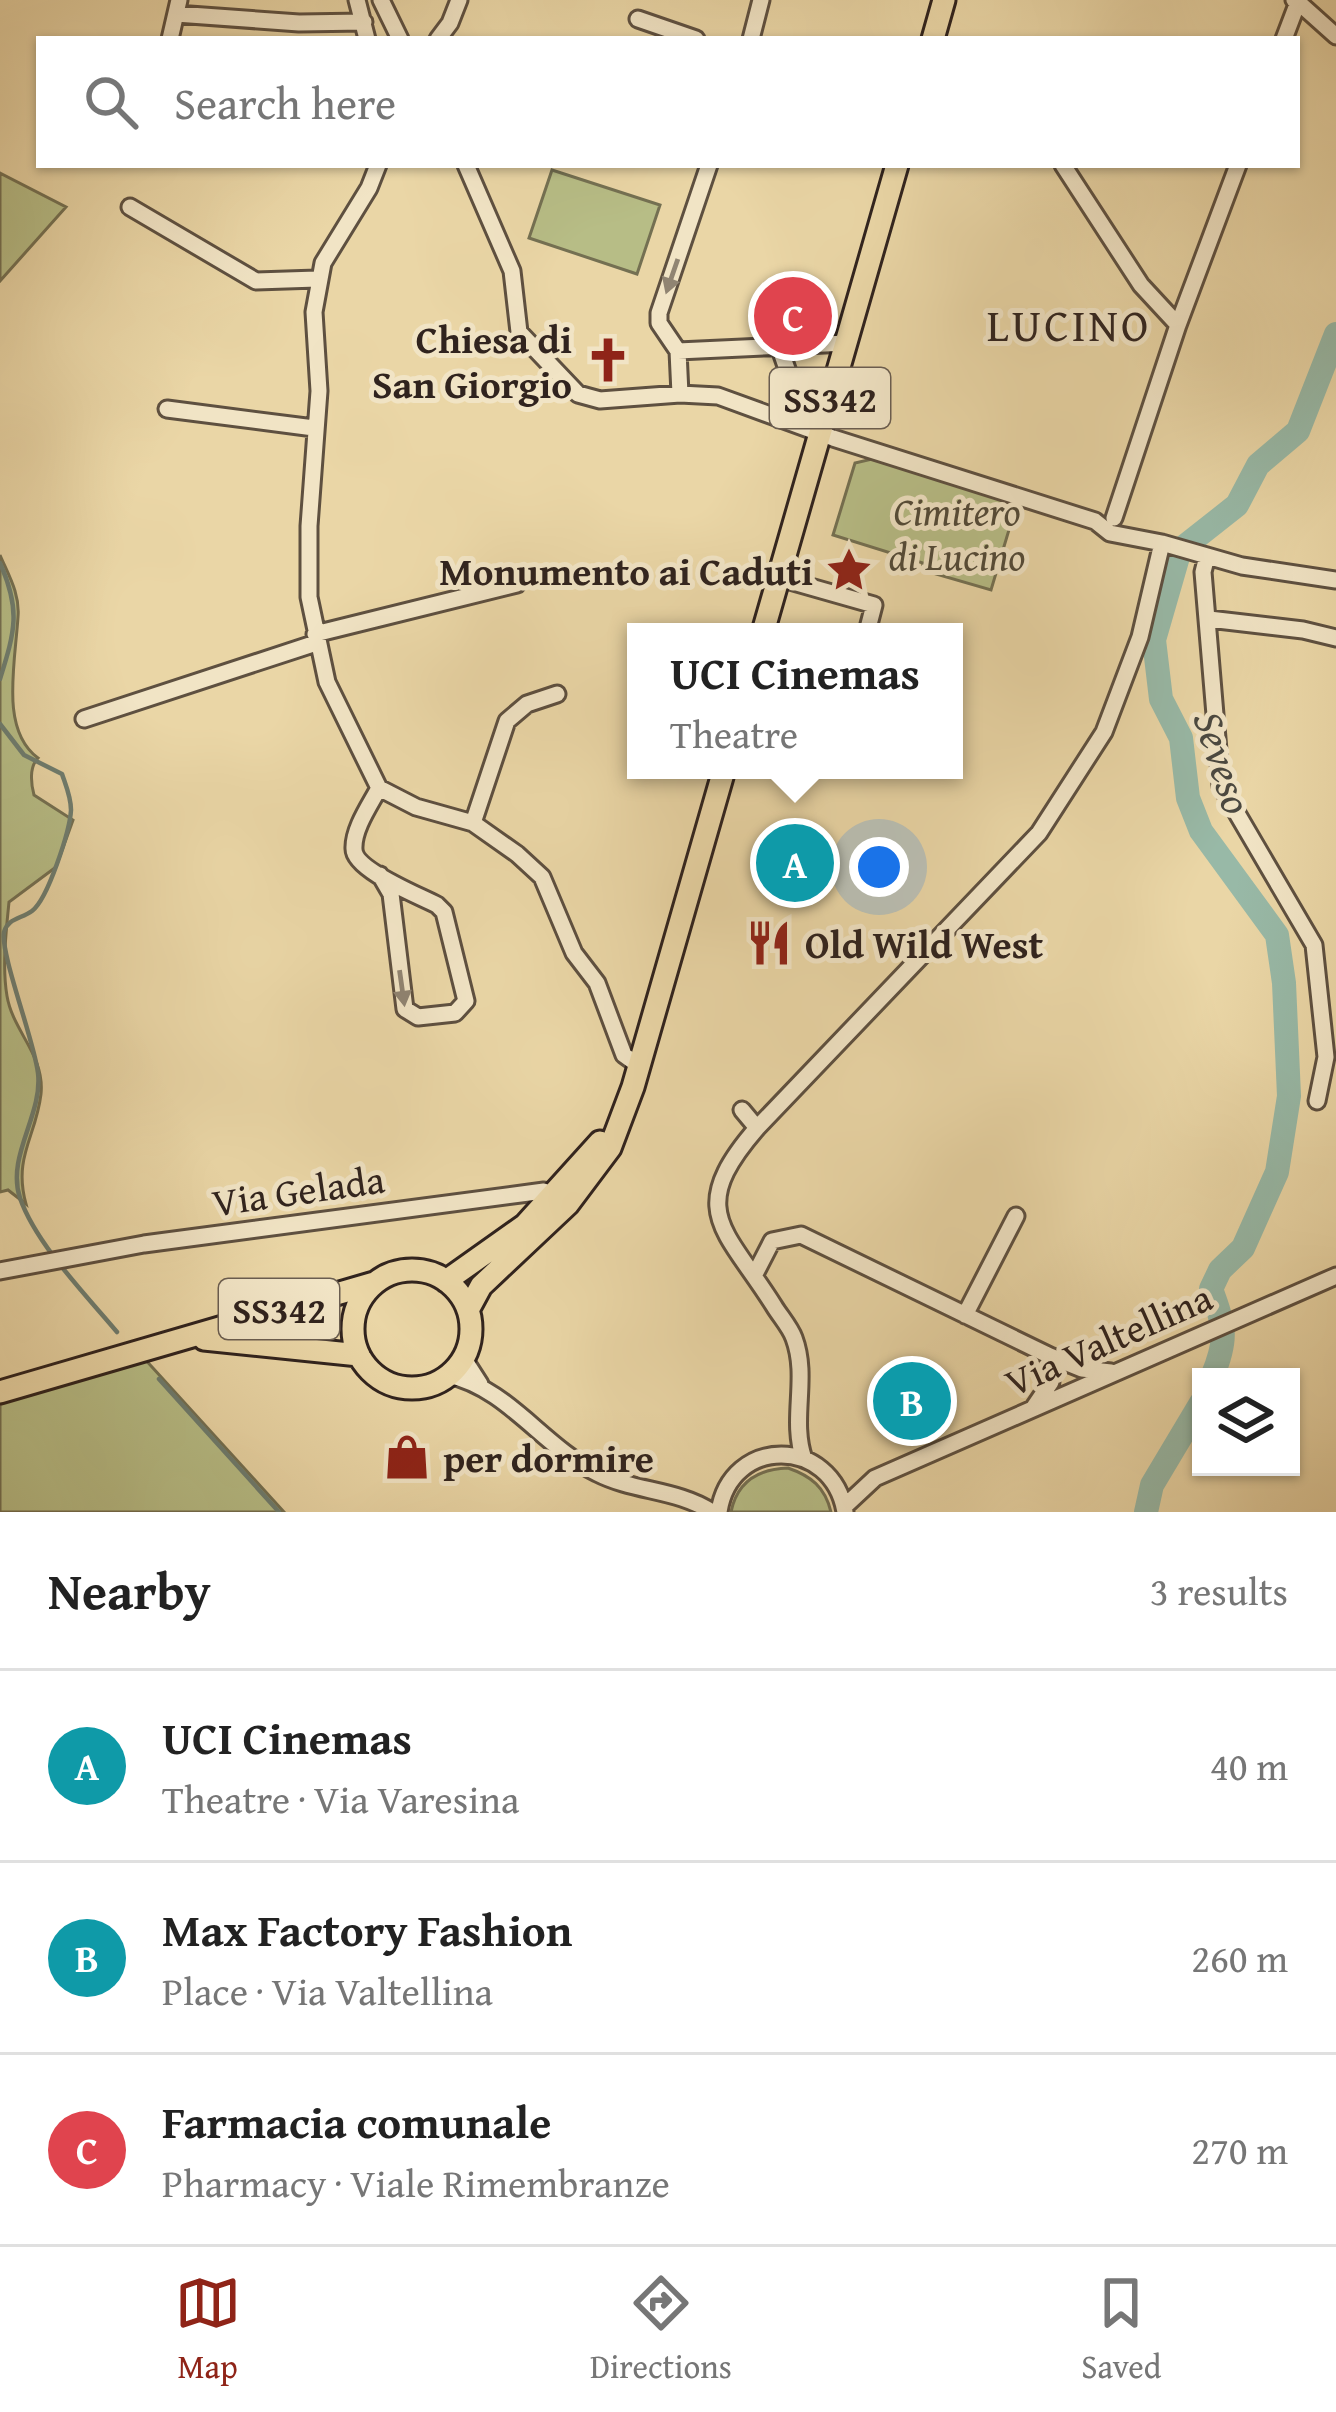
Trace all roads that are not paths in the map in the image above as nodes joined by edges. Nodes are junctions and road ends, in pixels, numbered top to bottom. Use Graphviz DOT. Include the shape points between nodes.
graph roads {
  1 [pos="357,0"];
  2 [pos="381,0"];
  3 [pos="460,0"];
  4 [pos="761,0"];
  5 [pos="944,0"];
  6 [pos="1296,1"];
  7 [pos="178,7"];
  8 [pos="638,19"];
  9 [pos="365,30"];
  10 [pos="399,36"];
  11 [pos="440,36"];
  12 [pos="687,36"];
  13 [pos="752,36"];
  14 [pos="934,36"];
  15 [pos="1286,36"];
  16 [pos="1336,36"];
  17 [pos="377,168"];
  18 [pos="467,168"];
  19 [pos="708,168"];
  20 [pos="896,168"];
  21 [pos="1065,168"];
  22 [pos="1237,168"];
  23 [pos="130,207"];
  24 [pos="317,279"];
  25 [pos="1178,325"];
  26 [pos="846,344"];
  27 [pos="779,346"];
  28 [pos="678,351"];
  29 [pos="680,394"];
  30 [pos="167,409"];
  31 [pos="802,415"];
  32 [pos="314,428"];
  33 [pos="820,433"];
  34 [pos="1114,518"];
  35 [pos="1095,521"];
  36 [pos="1167,544"];
  37 [pos="1203,555"];
  38 [pos="778,578"];
  39 [pos="1336,580"];
  40 [pos="517,584"];
  41 [pos="1209,619"];
  42 [pos="766,623"];
  43 [pos="869,623"];
  44 [pos="1336,638"];
  45 [pos="315,639"];
  46 [pos="557,694"];
  47 [pos="84,719"];
  48 [pos="721,779"];
  49 [pos="379,788"];
  50 [pos="473,823"];
  51 [pos="380,875"];
  52 [pos="638,1065"];
  53 [pos="1317,1101"];
  54 [pos="626,1108"];
  55 [pos="742,1110"];
  56 [pos="757,1128"];
  57 [pos="544,1191"];
  58 [pos="1016,1216"];
  59 [pos="0,1271"];
  60 [pos="754,1276"];
  61 [pos="1336,1280"];
  62 [pos="446,1281"];
  63 [pos="374,1283"];
  64 [pos="469,1310"];
  65 [pos="965,1315"];
  66 [pos="185,1339"];
  67 [pos="359,1355"];
  68 [pos="1050,1356"];
  69 [pos="456,1367"];
  70 [pos="1114,1372"];
  71 [pos="0,1392"];
  72 [pos="1033,1408"];
  73 [pos="797,1419"];
  74 [pos="774,1455"];
  75 [pos="804,1459"];
  76 [pos="827,1474"];
  77 [pos="874,1478"];
  78 [pos="724,1491"];
  79 [pos="680,1496"];
  80 [pos="844,1510"];
  81 [pos="716,1512"];
  1 -- 9 [label="street"];
  2 -- 10 [label="street"];
  3 -- 11 [label="street"];
  4 -- 13 [label="street"];
  5 -- 14 [label="main road"];
  6 -- 15 [label="street"];
  6 -- 16 [label="street"];
  7 -- 9 [label="street"];
  8 -- 12 [label="street"];
  17 -- 24 [label="street"];
  18 -- 29 [label="street" via="512,271 519,332 568,388 600,400"];
  19 -- 28 [label="street, one-way" via="659,314"];
  20 -- 26 [label="main road, SS342"];
  21 -- 25 [label="street" via="1141,285"];
  22 -- 25 [label="street"];
  23 -- 24 [label="street" via="256,280"];
  24 -- 32 [label="street"];
  25 -- 34 [label="street"];
  26 -- 27 [label="street"];
  26 -- 33 [label="main road, SS342"];
  27 -- 28 [label="street"];
  27 -- 31 [label="street"];
  28 -- 29 [label="street"];
  29 -- 33 [label="street" via="718,396"];
  30 -- 32 [label="street"];
  32 -- 45 [label="street"];
  33 -- 35 [label="street"];
  33 -- 38 [label="main road, SS342"];
  34 -- 35 [label="street"];
  34 -- 36 [label="street"];
  35 -- 36 [label="street" via="1109,533"];
  36 -- 37 [label="street"];
  36 -- 56 [label="street" via="1104,732 1039,833"];
  37 -- 39 [label="street"];
  37 -- 41 [label="street"];
  38 -- 42 [label="main road, SS342"];
  38 -- 43 [label="street" via="874,605"];
  40 -- 45 [label="street"];
  41 -- 44 [label="street"];
  41 -- 53 [label="street" via="1221,786 1314,945 1326,1057"];
  45 -- 47 [label="street"];
  45 -- 49 [label="street" via="339,711"];
  46 -- 50 [label="street" via="507,721"];
  48 -- 52 [label="main road"];
  49 -- 50 [label="street"];
  49 -- 51 [label="street" via="353,847 361,865"];
  50 -- 52 [label="street" via="542,877 624,1055"];
  51 -- 51 [label="street, one-way" via="392,894 405,1009 418,1017 455,1012 466,1001 444,912"];
  52 -- 54 [label="main road"];
  54 -- 62 [label="main road" via="525,1225"];
  54 -- 64 [label="main road" via="597,1170 481,1286"];
  55 -- 56 [label="street"];
  56 -- 60 [label="street" via="716,1195 716,1214"];
  57 -- 59 [label="street, Via Gelada"];
  58 -- 65 [label="street"];
  60 -- 65 [label="street, Via Valtellina" via="772,1241 801,1235"];
  60 -- 73 [label="street" via="794,1337 802,1385"];
  61 -- 70 [label="street, Via Valtellina"];
  62 -- 63 [label="main road, SS342" via="408,1270"];
  62 -- 64 [label="main road"];
  63 -- 66 [label="main road, SS342"];
  63 -- 67 [label="main road, SS342" via="357,1306"];
  64 -- 69 [label="main road" via="472,1331"];
  65 -- 68 [label="street, Via Valtellina"];
  66 -- 67 [label="main road, SS342"];
  66 -- 71 [label="main road, SS342"];
  67 -- 69 [label="main road, SS342" via="391,1385 416,1387"];
  68 -- 70 [label="street, Via Valtellina"];
  68 -- 72 [label="street" via="1051,1382"];
  69 -- 79 [label="street" via="596,1473"];
  70 -- 72 [label="street, Via Valtellina"];
  72 -- 77 [label="street, Via Valtellina"];
  73 -- 74 [label="street"];
  73 -- 75 [label="street"];
  74 -- 75 [label="street"];
  74 -- 78 [label="street" via="741,1469"];
  75 -- 76 [label="street"];
  76 -- 77 [label="street, Via Valtellina"];
  76 -- 80 [label="street"];
  77 -- 80 [label="street, Via Valtellina"];
  78 -- 79 [label="street"];
  78 -- 81 [label="street"];
  79 -- 81 [label="street"];
}
